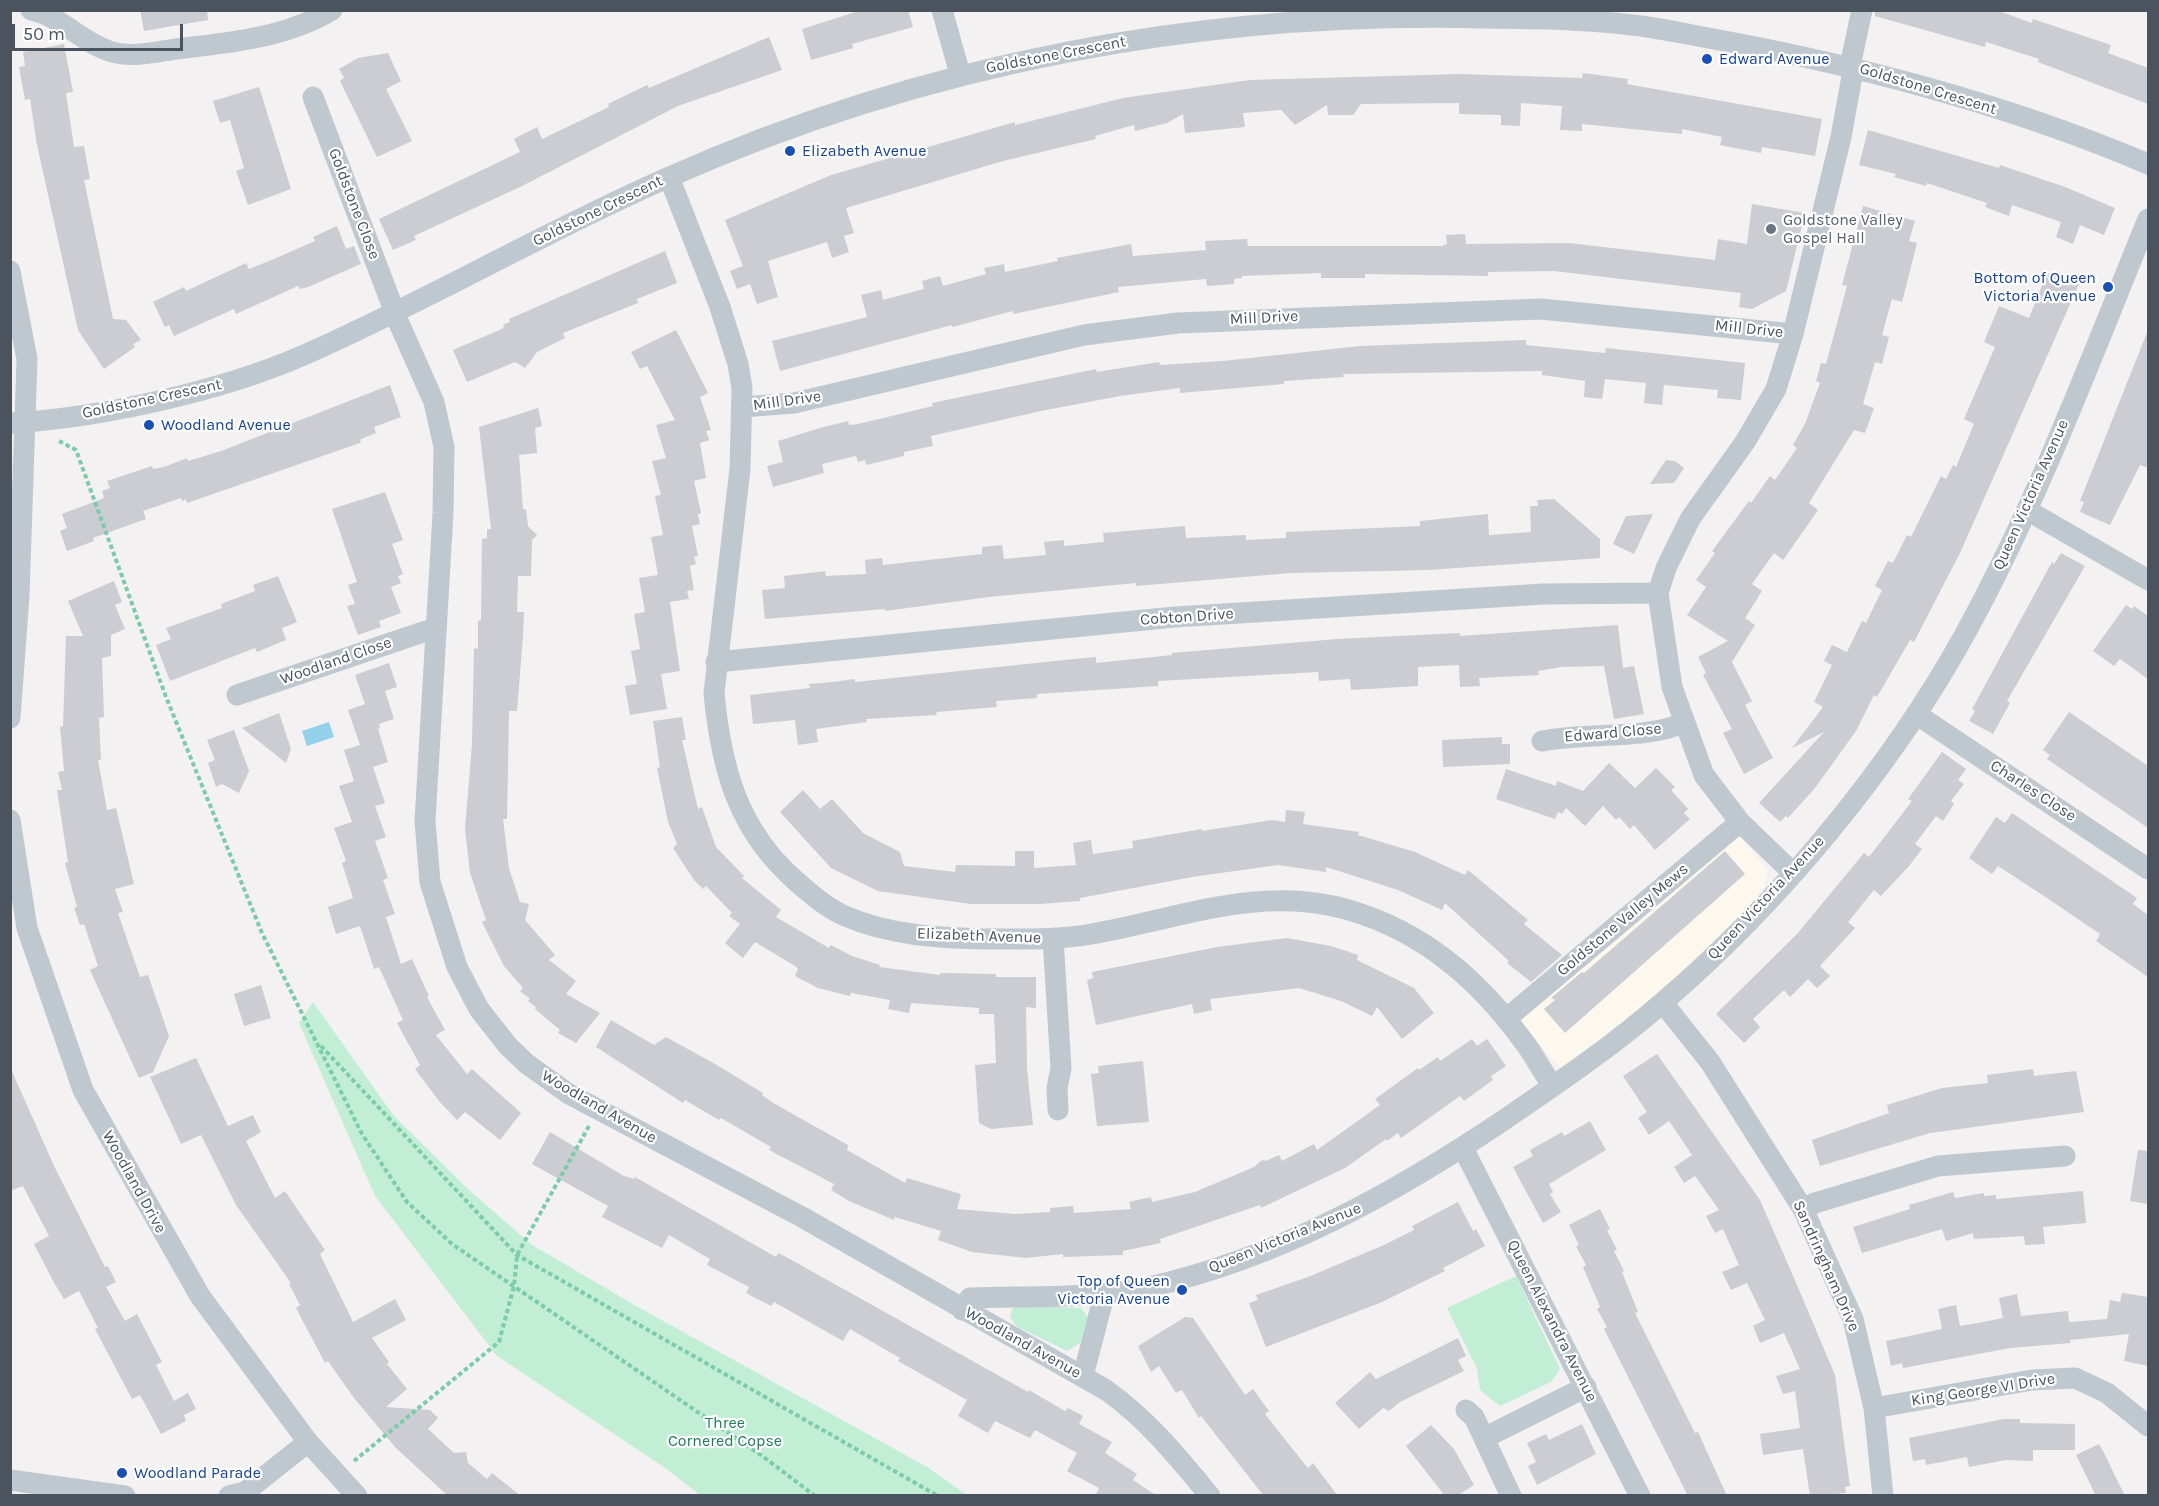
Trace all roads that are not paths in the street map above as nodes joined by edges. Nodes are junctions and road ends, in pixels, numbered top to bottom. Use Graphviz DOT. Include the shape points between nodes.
graph roads {
  1 [pos="26,10"];
  2 [pos="31,10"];
  3 [pos="332,10"];
  4 [pos="942,10"];
  5 [pos="1862,10"];
  6 [pos="10,11"];
  7 [pos="1850,66"];
  8 [pos="960,74"];
  9 [pos="313,97"];
  10 [pos="2148,164"];
  11 [pos="669,177"];
  12 [pos="2148,219"];
  13 [pos="10,271"];
  14 [pos="395,311"];
  15 [pos="1793,334"];
  16 [pos="743,407"];
  17 [pos="17,423"];
  18 [pos="2027,510"];
  19 [pos="2148,580"];
  20 [pos="1658,593"];
  21 [pos="436,631"];
  22 [pos="716,662"];
  23 [pos="237,695"];
  24 [pos="1916,714"];
  25 [pos="10,718"];
  26 [pos="1683,723"];
  27 [pos="1542,741"];
  28 [pos="10,820"];
  29 [pos="1740,822"];
  30 [pos="2148,869"];
  31 [pos="1792,872"];
  32 [pos="1053,938"];
  33 [pos="1663,1003"];
  34 [pos="1506,1019"];
  35 [pos="1553,1086"];
  36 [pos="1058,1110"];
  37 [pos="1462,1148"];
  38 [pos="2065,1156"];
  39 [pos="1803,1209"];
  40 [pos="1102,1293"];
  41 [pos="962,1310"];
  42 [pos="1083,1376"];
  43 [pos="1586,1388"];
  44 [pos="1874,1408"];
  45 [pos="1466,1410"];
  46 [pos="2148,1426"];
  47 [pos="1484,1437"];
  48 [pos="308,1442"];
  49 [pos="10,1480"];
  50 [pos="240,1494"];
  51 [pos="125,1496"];
  52 [pos="357,1496"];
  53 [pos="1210,1496"];
  54 [pos="1511,1496"];
  55 [pos="1640,1496"];
  56 [pos="1883,1496"];
  1 -- 6 [label="street"];
  2 -- 3 [label="street" via="54,18 87,42 124,55 213,45 280,32"];
  4 -- 8 [label="street"];
  5 -- 7 [label="street"];
  7 -- 8 [label="street, Goldstone Crescent" via="1642,26 1398,16 1208,28 1049,54"];
  7 -- 10 [label="street, Goldstone Crescent" via="1900,78 2099,143"];
  7 -- 15 [label="street" via="1852,76 1841,137"];
  8 -- 11 [label="street, Goldstone Crescent" via="778,131"];
  9 -- 14 [label="street, Goldstone Close"];
  11 -- 14 [label="street, Goldstone Crescent"];
  11 -- 16 [label="street, Elizabeth Avenue" via="720,307 738,364"];
  12 -- 18 [label="street, Queen Victoria Avenue"];
  13 -- 17 [label="street" via="27,359"];
  14 -- 17 [label="street, Goldstone Crescent" via="301,356 224,384 110,410"];
  14 -- 21 [label="street, Woodland Avenue" via="434,402 444,447"];
  15 -- 16 [label="street, Mill Drive" via="1541,309 1178,323 1084,335 794,403"];
  15 -- 20 [label="street" via="1776,389 1750,434 1690,519"];
  16 -- 22 [label="street, Elizabeth Avenue" via="741,469"];
  17 -- 25 [label="street" via="19,596"];
  18 -- 19 [label="street"];
  18 -- 24 [label="street, Queen Victoria Avenue" via="1964,636"];
  20 -- 22 [label="street, Cobton Drive" via="1543,594 1175,617"];
  20 -- 26 [label="street" via="1672,687"];
  21 -- 23 [label="street, Woodland Close" via="426,631"];
  21 -- 41 [label="street, Woodland Avenue" via="425,821 430,882 448,944 479,1009 508,1046 546,1078 598,1110 802,1217"];
  22 -- 32 [label="street, Elizabeth Avenue" via="717,723 741,810 765,849 810,893 843,915 896,931 930,937"];
  24 -- 30 [label="street, Charles Close"];
  24 -- 31 [label="street, Queen Victoria Avenue" via="1872,778"];
  26 -- 27 [label="street, Edward Close" via="1654,731 1570,735"];
  26 -- 29 [label="street" via="1704,776"];
  28 -- 48 [label="street, Woodland Drive" via="27,928 83,1090 200,1296"];
  29 -- 31 [label="street"];
  29 -- 34 [label="street, Goldstone Valley Mews"];
  31 -- 33 [label="street, Queen Victoria Avenue"];
  32 -- 34 [label="street, Elizabeth Avenue" via="1090,935 1186,912 1268,900 1322,904 1372,918 1419,941 1459,969"];
  32 -- 36 [label="street" via="1061,1068"];
  33 -- 35 [label="street, Queen Victoria Avenue"];
  33 -- 39 [label="street, Sandringham Drive" via="1710,1062"];
  34 -- 35 [label="street, Elizabeth Avenue"];
  35 -- 37 [label="street, Queen Victoria Avenue"];
  37 -- 40 [label="street, Queen Victoria Avenue" via="1383,1196 1323,1225 1192,1275 1144,1289"];
  37 -- 43 [label="street, Queen Alexandra Avenue"];
  38 -- 39 [label="street" via="1938,1166"];
  39 -- 44 [label="street, Sandringham Drive" via="1853,1319"];
  40 -- 41 [label="street, Queen Victoria Avenue" via="970,1298"];
  40 -- 42 [label="street"];
  41 -- 42 [label="street, Woodland Avenue"];
  42 -- 53 [label="street, Woodland Avenue" via="1128,1406 1167,1444"];
  43 -- 47 [label="street"];
  43 -- 55 [label="street, Queen Alexandra Avenue"];
  44 -- 46 [label="street, King George VI Drive" via="2032,1380 2075,1378 2107,1393"];
  44 -- 56 [label="street, Sandringham Drive"];
  45 -- 47 [label="street"];
  47 -- 54 [label="street"];
  48 -- 50 [label="street"];
  48 -- 52 [label="street, Woodland Drive"];
  49 -- 51 [label="street"];
}
